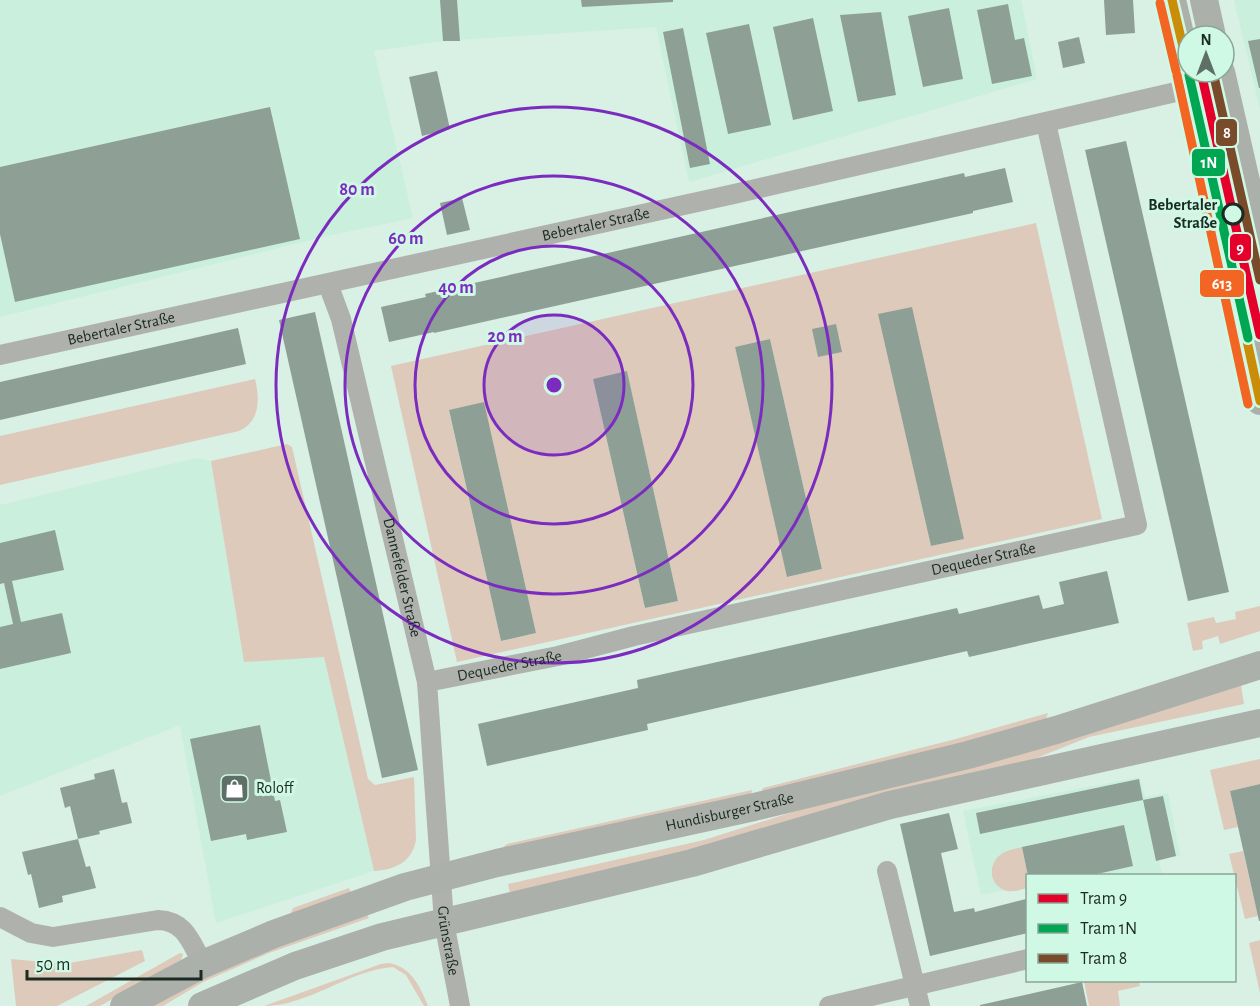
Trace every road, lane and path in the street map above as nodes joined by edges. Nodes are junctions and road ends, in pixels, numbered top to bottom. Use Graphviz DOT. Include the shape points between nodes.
graph roads {
  1 [pos="1172,0"];
  2 [pos="1204,0"];
  3 [pos="1178,24"];
  4 [pos="1209,24"];
  5 [pos="1176,81"];
  6 [pos="1192,84"];
  7 [pos="1224,84"];
  8 [pos="1046,123"];
  9 [pos="1260,242"];
  10 [pos="328,284"];
  11 [pos="0,356"];
  12 [pos="1260,402"];
  13 [pos="1260,665"];
  14 [pos="428,682"];
  15 [pos="1260,723"];
  16 [pos="887,871"];
  17 [pos="441,877"];
  18 [pos="0,917"];
  19 [pos="444,922"];
  20 [pos="1026,960"];
  21 [pos="203,964"];
  22 [pos="916,985"];
  23 [pos="124,1006"];
  24 [pos="202,1006"];
  25 [pos="460,1006"];
  26 [pos="829,1006"];
  27 [pos="920,1006"];
  1 -- 3 [label="main road"];
  2 -- 4 [label="main road"];
  5 -- 8 [label="street, Bebertaler Straße"];
  6 -- 12 [label="main road"];
  7 -- 9 [label="main road"];
  8 -- 10 [label="street, Bebertaler Straße"];
  8 -- 14 [label="street, Dequeder Straße" via="1137,525"];
  10 -- 11 [label="street, Bebertaler Straße"];
  10 -- 14 [label="street, Dannefelder Straße" via="342,319"];
  13 -- 17 [label="main road, Hundisburger Straße" via="968,755"];
  14 -- 17 [label="street, Dannefelder Straße"];
  15 -- 19 [label="main road" via="922,797 692,863"];
  16 -- 22 [label="street"];
  17 -- 19 [label="street, Grünstraße"];
  17 -- 21 [label="main road, Hundisburger Straße" via="304,923"];
  18 -- 21 [label="street" via="30,933 53,937 169,921 181,927"];
  19 -- 24 [label="main road" via="331,953"];
  19 -- 25 [label="street, Grünstraße"];
  20 -- 22 [label="street"];
  21 -- 23 [label="main road, Hundisburger Straße"];
  22 -- 26 [label="street"];
  22 -- 27 [label="street"];
}
